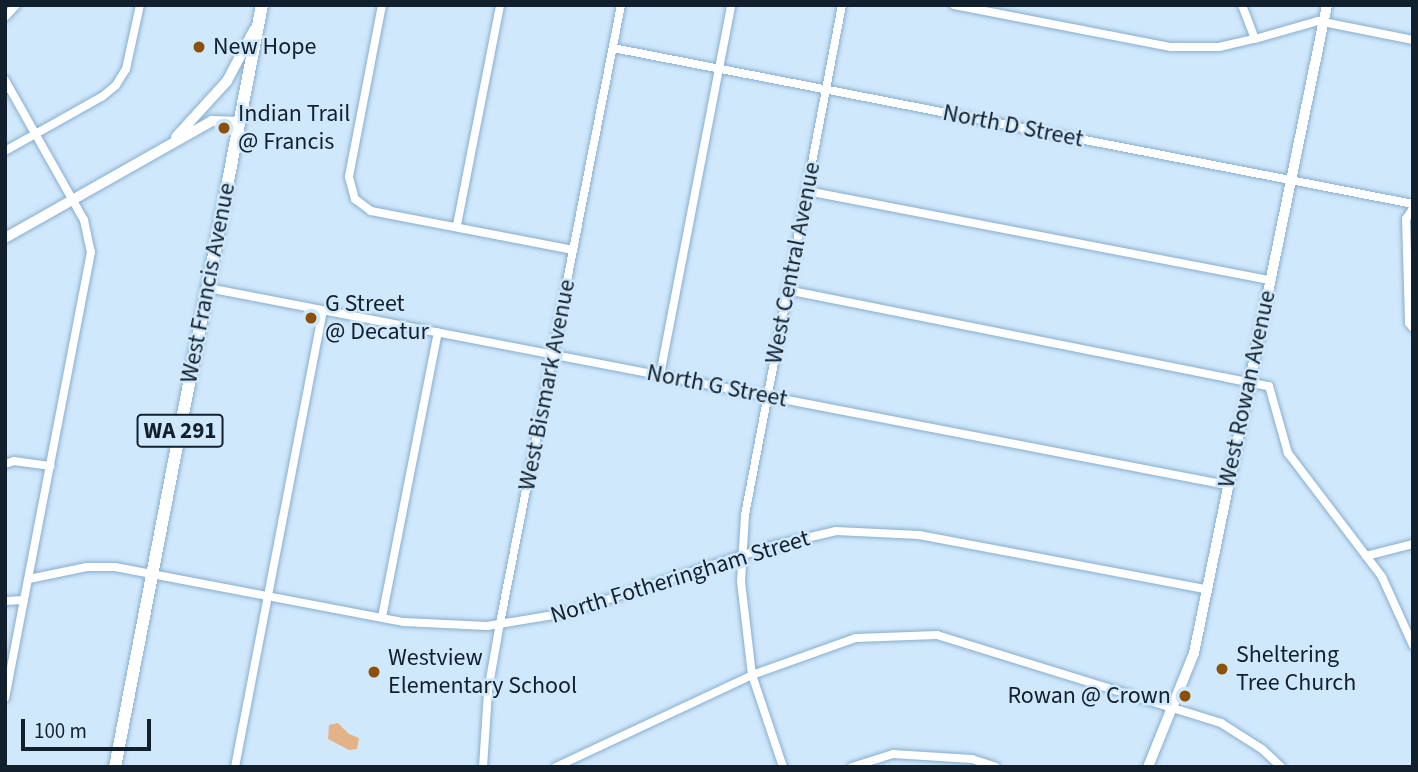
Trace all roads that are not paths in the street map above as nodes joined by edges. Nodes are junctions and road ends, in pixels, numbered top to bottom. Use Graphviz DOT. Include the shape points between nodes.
graph roads {
  1 [pos="16,5"];
  2 [pos="140,5"];
  3 [pos="262,5"];
  4 [pos="382,5"];
  5 [pos="500,5"];
  6 [pos="621,5"];
  7 [pos="730,5"];
  8 [pos="842,5"];
  9 [pos="954,5"];
  10 [pos="1242,5"];
  11 [pos="1327,5"];
  12 [pos="5,17"];
  13 [pos="259,21"];
  14 [pos="1322,22"];
  15 [pos="1255,39"];
  16 [pos="1413,40"];
  17 [pos="613,48"];
  18 [pos="719,68"];
  19 [pos="5,80"];
  20 [pos="827,89"];
  21 [pos="239,121"];
  22 [pos="35,134"];
  23 [pos="168,145"];
  24 [pos="5,151"];
  25 [pos="1289,180"];
  26 [pos="807,191"];
  27 [pos="72,198"];
  28 [pos="1413,206"];
  29 [pos="457,225"];
  30 [pos="5,238"];
  31 [pos="573,250"];
  32 [pos="1270,280"];
  33 [pos="208,288"];
  34 [pos="787,290"];
  35 [pos="323,310"];
  36 [pos="1413,328"];
  37 [pos="438,332"];
  38 [pos="553,354"];
  39 [pos="660,375"];
  40 [pos="1248,381"];
  41 [pos="766,395"];
  42 [pos="5,464"];
  43 [pos="51,466"];
  44 [pos="1227,485"];
  45 [pos="1413,544"];
  46 [pos="1366,556"];
  47 [pos="742,558"];
  48 [pos="153,573"];
  49 [pos="29,579"];
  50 [pos="1206,589"];
  51 [pos="268,595"];
  52 [pos="24,600"];
  53 [pos="5,601"];
  54 [pos="382,617"];
  55 [pos="500,624"];
  56 [pos="1413,645"];
  57 [pos="752,675"];
  58 [pos="5,698"];
  59 [pos="1174,707"];
  60 [pos="115,767"];
  61 [pos="235,767"];
  62 [pos="483,767"];
  63 [pos="556,767"];
  64 [pos="783,767"];
  65 [pos="852,767"];
  66 [pos="996,767"];
  67 [pos="1148,767"];
  68 [pos="1280,767"];
  1 -- 12 [label="street"];
  2 -- 22 [label="street" via="126,69 116,85"];
  3 -- 13 [label="main road, West Francis Avenue / WA 291"];
  4 -- 29 [label="street" via="349,177 355,198 371,211"];
  5 -- 29 [label="street"];
  6 -- 17 [label="street, West Bismark Avenue"];
  7 -- 18 [label="street"];
  8 -- 20 [label="street, West Central Avenue"];
  9 -- 15 [label="street" via="1171,47 1219,47"];
  10 -- 15 [label="street"];
  11 -- 14 [label="street, West Rowan Avenue"];
  13 -- 21 [label="main road, West Francis Avenue / WA 291"];
  13 -- 23 [label="main road" via="227,81"];
  14 -- 15 [label="street"];
  14 -- 16 [label="street"];
  14 -- 25 [label="street, West Rowan Avenue"];
  17 -- 18 [label="street, North D Street"];
  17 -- 31 [label="street, West Bismark Avenue"];
  18 -- 20 [label="street, North D Street"];
  18 -- 39 [label="street"];
  19 -- 22 [label="street"];
  20 -- 25 [label="street, North D Street"];
  20 -- 26 [label="street, West Central Avenue"];
  21 -- 23 [label="main road" via="212,121"];
  21 -- 33 [label="main road, West Francis Avenue / WA 291"];
  22 -- 24 [label="street"];
  22 -- 27 [label="street"];
  23 -- 27 [label="main road"];
  25 -- 28 [label="street, North D Street"];
  25 -- 32 [label="street, West Rowan Avenue"];
  26 -- 32 [label="street"];
  26 -- 34 [label="street, West Central Avenue"];
  27 -- 30 [label="main road"];
  27 -- 43 [label="street" via="90,235 91,252"];
  28 -- 36 [label="street" via="1406,219 1409,323"];
  29 -- 31 [label="street"];
  31 -- 38 [label="street, West Bismark Avenue"];
  32 -- 40 [label="street, West Rowan Avenue"];
  33 -- 35 [label="street, North G Street"];
  33 -- 48 [label="main road, West Francis Avenue / WA 291"];
  34 -- 40 [label="street"];
  34 -- 41 [label="street, West Central Avenue"];
  35 -- 37 [label="street, North G Street"];
  35 -- 51 [label="street"];
  37 -- 38 [label="street, North G Street"];
  37 -- 54 [label="street"];
  38 -- 39 [label="street, North G Street"];
  38 -- 55 [label="street, West Bismark Avenue"];
  39 -- 41 [label="street, North G Street"];
  40 -- 44 [label="street, West Rowan Avenue"];
  40 -- 46 [label="street" via="1272,390 1288,453"];
  41 -- 44 [label="street, North G Street"];
  41 -- 47 [label="street, West Central Avenue"];
  42 -- 43 [label="street"];
  43 -- 49 [label="street"];
  44 -- 50 [label="street, West Rowan Avenue"];
  45 -- 46 [label="street"];
  46 -- 56 [label="street" via="1386,584"];
  47 -- 50 [label="street, North Fotheringham Street" via="836,531 919,535"];
  47 -- 55 [label="street, North Fotheringham Street" via="566,613"];
  47 -- 57 [label="street, West Central Avenue"];
  48 -- 49 [label="street, North Fotheringham Street" via="87,567"];
  48 -- 51 [label="street, North Fotheringham Street"];
  48 -- 60 [label="main road, West Francis Avenue / WA 291"];
  49 -- 52 [label="street"];
  50 -- 59 [label="street, West Rowan Avenue" via="1194,653"];
  51 -- 54 [label="street, North Fotheringham Street"];
  51 -- 61 [label="street"];
  52 -- 53 [label="street"];
  52 -- 58 [label="street"];
  54 -- 55 [label="street, North Fotheringham Street"];
  55 -- 62 [label="street, West Bismark Avenue" via="488,691"];
  57 -- 59 [label="street" via="856,638 937,635"];
  57 -- 63 [label="street"];
  57 -- 64 [label="street, West Central Avenue"];
  59 -- 67 [label="street, West Rowan Avenue"];
  59 -- 68 [label="street" via="1242,734"];
  65 -- 66 [label="street" via="893,754 972,759"];
}
